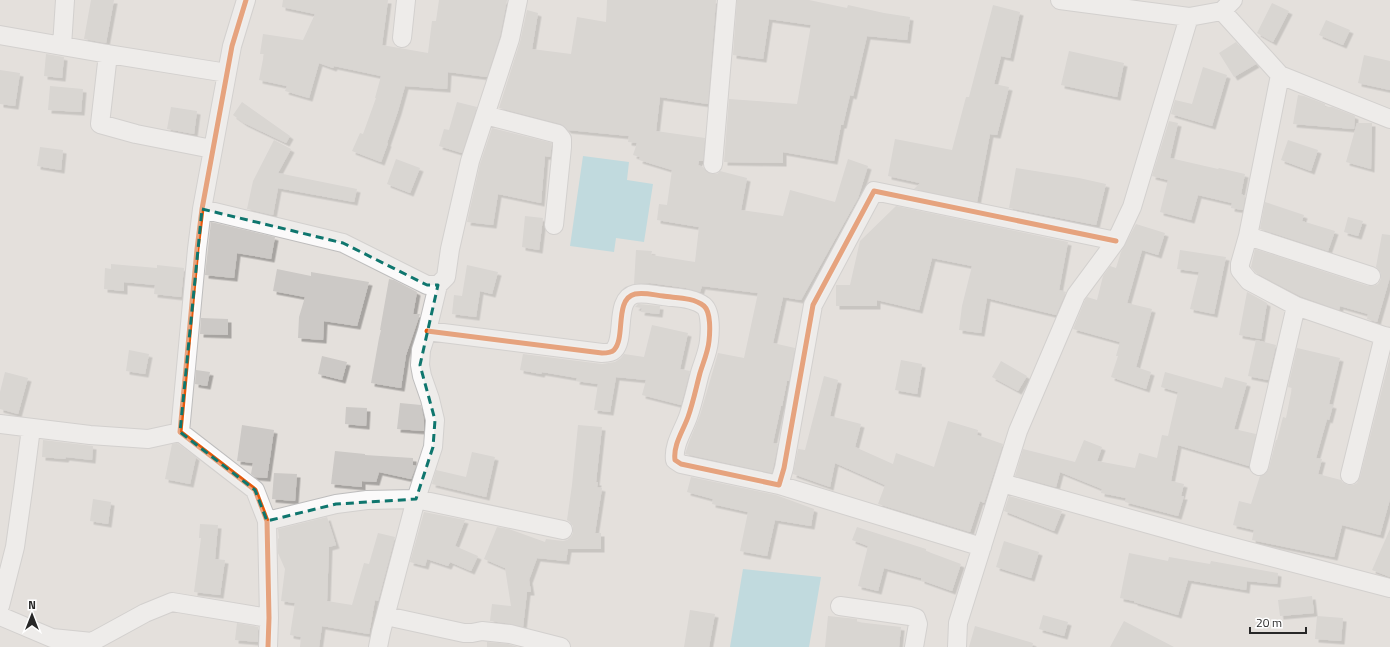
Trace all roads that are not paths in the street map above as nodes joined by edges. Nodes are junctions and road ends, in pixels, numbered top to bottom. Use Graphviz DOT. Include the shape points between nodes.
graph roads {
  1 [pos="65,0"];
  2 [pos="246,0"];
  3 [pos="406,0"];
  4 [pos="518,0"];
  5 [pos="727,0"];
  6 [pos="1060,0"];
  7 [pos="1227,6"];
  8 [pos="1189,17"];
  9 [pos="0,35"];
  10 [pos="402,38"];
  11 [pos="62,46"];
  12 [pos="108,54"];
  13 [pos="227,73"];
  14 [pos="1280,75"];
  15 [pos="485,115"];
  16 [pos="1390,119"];
  17 [pos="212,149"];
  18 [pos="713,164"];
  19 [pos="202,209"];
  20 [pos="554,225"];
  21 [pos="1248,236"];
  22 [pos="1116,241"];
  23 [pos="1371,276"];
  24 [pos="438,285"];
  25 [pos="1296,306"];
  26 [pos="427,331"];
  27 [pos="1387,336"];
  28 [pos="0,424"];
  29 [pos="31,428"];
  30 [pos="180,432"];
  31 [pos="1259,466"];
  32 [pos="1350,474"];
  33 [pos="1002,483"];
  34 [pos="779,485"];
  35 [pos="416,499"];
  36 [pos="267,521"];
  37 [pos="563,530"];
  38 [pos="982,547"];
  39 [pos="1390,588"];
  40 [pos="0,606"];
  41 [pos="840,606"];
  42 [pos="0,616"];
  43 [pos="386,616"];
  44 [pos="269,618"];
  45 [pos="268,647"];
  46 [pos="378,647"];
  47 [pos="561,647"];
  48 [pos="914,647"];
  49 [pos="957,647"];
  1 -- 11 [label="street"];
  2 -- 13 [label="street"];
  3 -- 10 [label="street"];
  4 -- 15 [label="street" via="510,39"];
  5 -- 18 [label="street"];
  6 -- 8 [label="street"];
  7 -- 8 [label="street"];
  7 -- 14 [label="street"];
  8 -- 22 [label="street" via="1132,207"];
  9 -- 11 [label="street"];
  11 -- 12 [label="street"];
  12 -- 13 [label="street"];
  12 -- 17 [label="street" via="100,124"];
  13 -- 17 [label="street"];
  14 -- 16 [label="street"];
  14 -- 21 [label="street"];
  15 -- 20 [label="street" via="558,134 562,139"];
  15 -- 24 [label="street" via="470,162 446,277"];
  17 -- 19 [label="street"];
  19 -- 24 [label="street" via="344,243 427,285"];
  19 -- 30 [label="street"];
  21 -- 23 [label="street"];
  21 -- 25 [label="street" via="1240,264 1242,274 1249,281"];
  22 -- 33 [label="street" via="1076,295 1018,431"];
  22 -- 34 [label="street" via="874,191 813,305"];
  24 -- 26 [label="street"];
  25 -- 27 [label="street"];
  25 -- 31 [label="street"];
  26 -- 34 [label="street" via="606,353 614,350 618,343 623,310 630,296 643,293 699,303 705,307 710,324 709,343 688,416 675,448 675,460 680,464"];
  26 -- 35 [label="street" via="421,350 420,365 435,420 433,447"];
  27 -- 32 [label="street"];
  28 -- 29 [label="street"];
  29 -- 30 [label="street" via="148,439"];
  29 -- 40 [label="street" via="24,490"];
  30 -- 36 [label="street" via="255,490"];
  33 -- 38 [label="street"];
  33 -- 39 [label="street"];
  34 -- 38 [label="street"];
  35 -- 36 [label="street" via="367,500 336,504"];
  35 -- 37 [label="street"];
  35 -- 43 [label="street"];
  36 -- 44 [label="street"];
  38 -- 49 [label="street" via="958,624"];
  41 -- 48 [label="street" via="916,618 918,624"];
  42 -- 44 [label="street" via="52,638 92,642 145,613 172,602"];
  43 -- 46 [label="street"];
  43 -- 47 [label="street" via="464,633 482,631 510,634"];
  44 -- 45 [label="street"];
}
